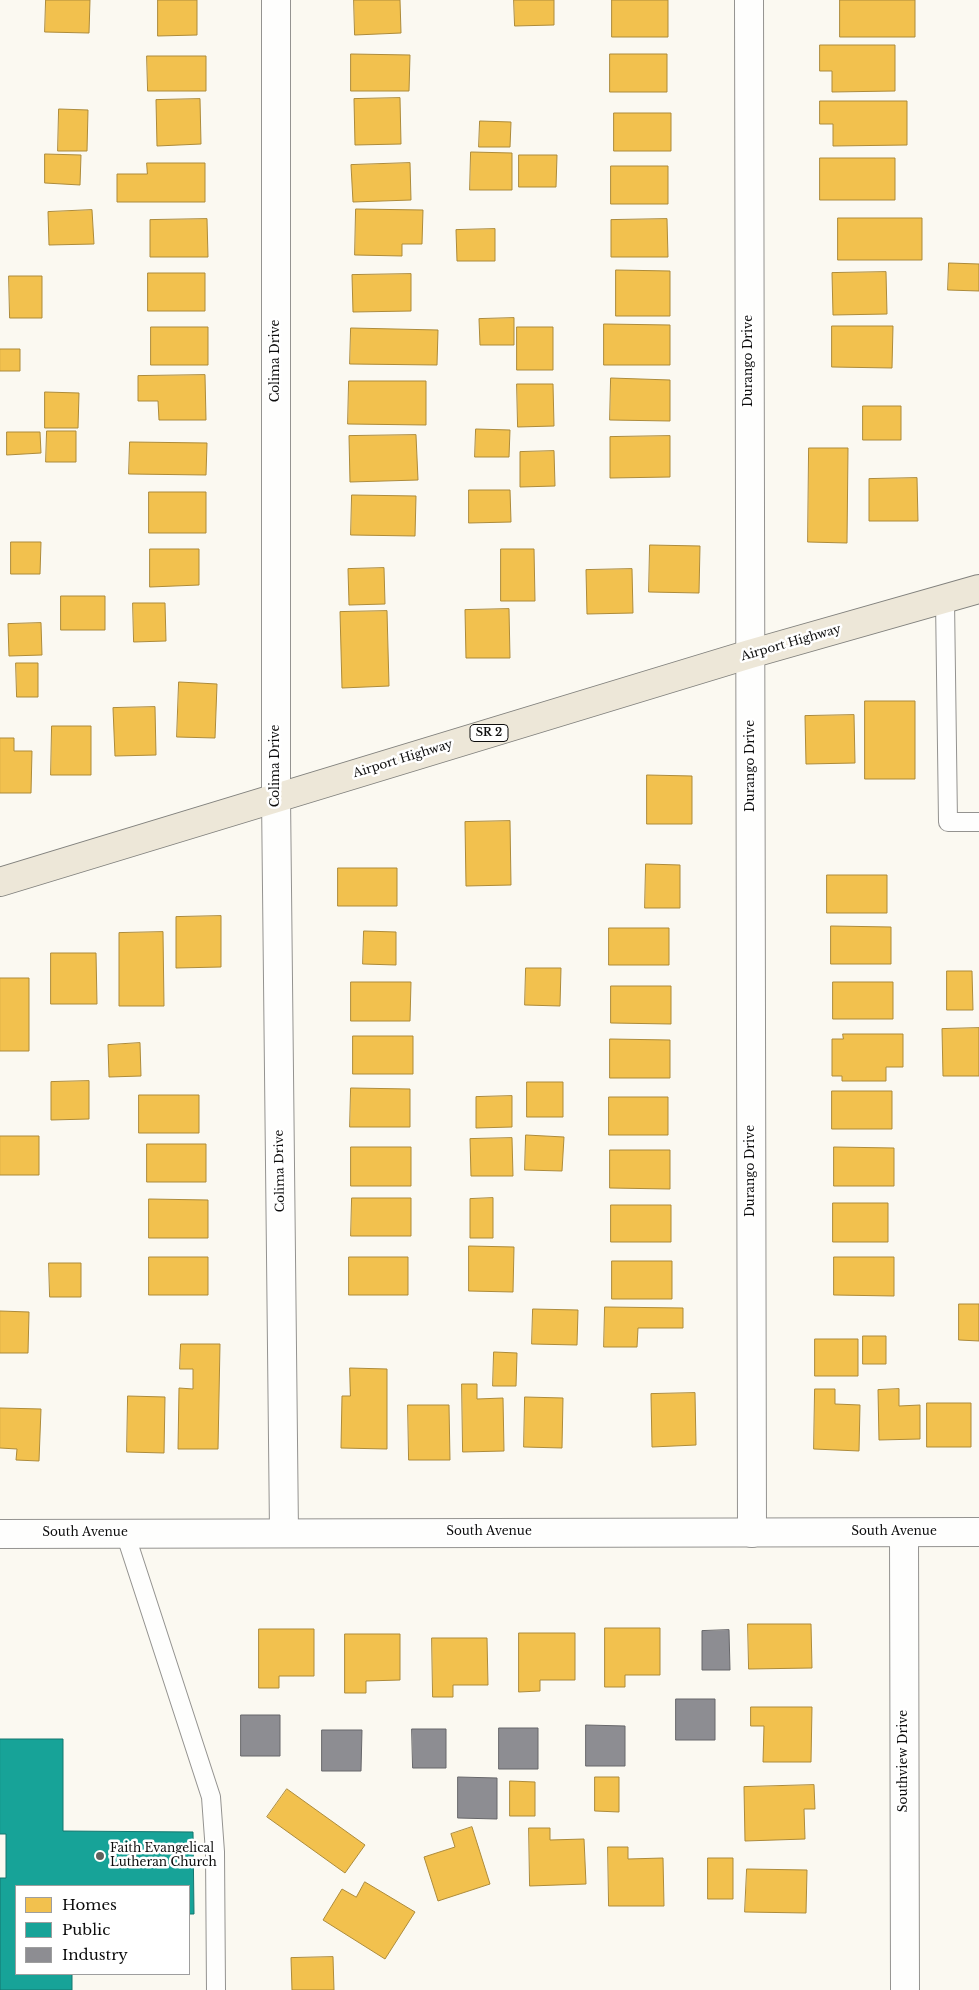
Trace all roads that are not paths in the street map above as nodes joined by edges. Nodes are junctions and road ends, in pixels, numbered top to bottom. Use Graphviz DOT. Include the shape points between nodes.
graph roads {
  1 [pos="276,0"];
  2 [pos="749,0"];
  3 [pos="979,589"];
  4 [pos="945,600"];
  5 [pos="750,654"];
  6 [pos="276,797"];
  7 [pos="979,822"];
  8 [pos="0,882"];
  9 [pos="284,1532"];
  10 [pos="752,1532"];
  11 [pos="904,1532"];
  12 [pos="979,1532"];
  13 [pos="125,1533"];
  14 [pos="0,1534"];
  15 [pos="216,1990"];
  16 [pos="905,1990"];
  1 -- 6 [label="street, Colima Drive"];
  2 -- 5 [label="street, Durango Drive"];
  3 -- 4 [label="main road, Airport Highway / SR 2"];
  4 -- 5 [label="main road, Airport Highway / SR 2"];
  4 -- 7 [label="lane" via="948,822"];
  5 -- 6 [label="main road, Airport Highway / SR 2"];
  5 -- 10 [label="street, Durango Drive"];
  6 -- 8 [label="main road, Airport Highway / SR 2"];
  6 -- 9 [label="street, Colima Drive"];
  9 -- 10 [label="street, South Avenue"];
  9 -- 13 [label="street, South Avenue"];
  10 -- 11 [label="street, South Avenue"];
  11 -- 12 [label="street, South Avenue"];
  11 -- 16 [label="street, Southview Drive"];
  13 -- 14 [label="street, South Avenue"];
  13 -- 15 [label="lane" via="211,1798 215,1852"];
}
